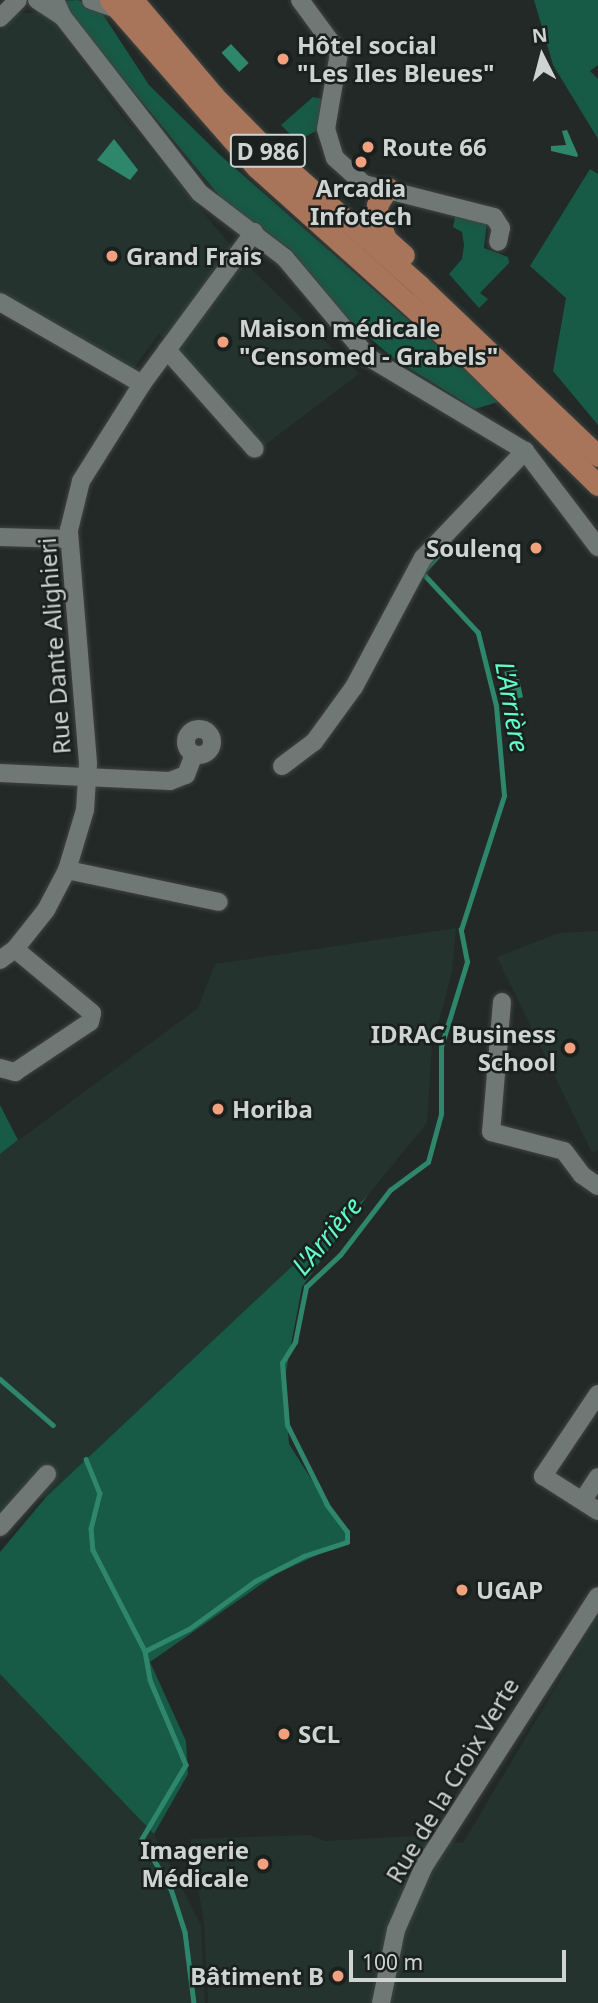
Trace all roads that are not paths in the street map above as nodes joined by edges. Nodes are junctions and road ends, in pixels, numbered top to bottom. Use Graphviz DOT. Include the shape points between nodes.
graph roads {
  1 [pos="3,0"];
  2 [pos="18,0"];
  3 [pos="37,0"];
  4 [pos="92,0"];
  5 [pos="300,0"];
  6 [pos="120,3"];
  7 [pos="0,8"];
  8 [pos="58,8"];
  9 [pos="0,18"];
  10 [pos="388,188"];
  11 [pos="254,232"];
  12 [pos="498,242"];
  13 [pos="420,286"];
  14 [pos="0,302"];
  15 [pos="167,350"];
  16 [pos="142,384"];
  17 [pos="255,449"];
  18 [pos="525,451"];
  19 [pos="598,456"];
  20 [pos="598,485"];
  21 [pos="0,537"];
  22 [pos="69,539"];
  23 [pos="598,547"];
  24 [pos="194,754"];
  25 [pos="282,766"];
  26 [pos="0,773"];
  27 [pos="87,776"];
  28 [pos="67,870"];
  29 [pos="219,902"];
  30 [pos="15,949"];
  31 [pos="0,960"];
  32 [pos="502,1002"];
  33 [pos="0,1068"];
  34 [pos="598,1186"];
  35 [pos="598,1394"];
  36 [pos="47,1475"];
  37 [pos="598,1477"];
  38 [pos="583,1500"];
  39 [pos="598,1511"];
  40 [pos="0,1527"];
  41 [pos="598,1596"];
  42 [pos="381,2003"];
  1 -- 7 [label="street"];
  2 -- 9 [label="street"];
  3 -- 8 [label="street"];
  4 -- 6 [label="street" via="99,6"];
  5 -- 10 [label="street" via="339,53 327,118 330,151 364,184"];
  6 -- 13 [label="main road, D 986" via="267,150"];
  6 -- 20 [label="main road, D 986" via="256,167 448,339"];
  8 -- 11 [label="street" via="200,193"];
  10 -- 12 [label="street" via="495,217 501,228"];
  10 -- 13 [label="main road" via="377,205 378,219 386,239 418,268"];
  11 -- 15 [label="street, Rue Dante Alighieri"];
  11 -- 18 [label="street" via="285,258 368,357"];
  13 -- 19 [label="main road, D 986"];
  14 -- 16 [label="street"];
  15 -- 16 [label="street, Rue Dante Alighieri"];
  15 -- 17 [label="street"];
  16 -- 22 [label="street, Rue Dante Alighieri" via="81,481"];
  18 -- 23 [label="street"];
  18 -- 25 [label="street" via="424,558 354,687 314,742"];
  21 -- 22 [label="street"];
  22 -- 27 [label="street, Rue Dante Alighieri"];
  24 -- 27 [label="street" via="186,775 170,781"];
  26 -- 27 [label="street"];
  27 -- 28 [label="street, Rue Dante Alighieri" via="80,835"];
  28 -- 29 [label="street"];
  28 -- 30 [label="street, Rue Dante Alighieri" via="46,910"];
  30 -- 31 [label="street, Rue Dante Alighieri"];
  30 -- 33 [label="street" via="92,1013 90,1022 15,1072"];
  32 -- 34 [label="street" via="491,1132 564,1151 582,1175"];
  35 -- 38 [label="street" via="543,1476"];
  36 -- 40 [label="street"];
  37 -- 38 [label="street"];
  38 -- 39 [label="street"];
  41 -- 42 [label="street, Rue de la Croix Verte" via="424,1866 396,1930"];
}
